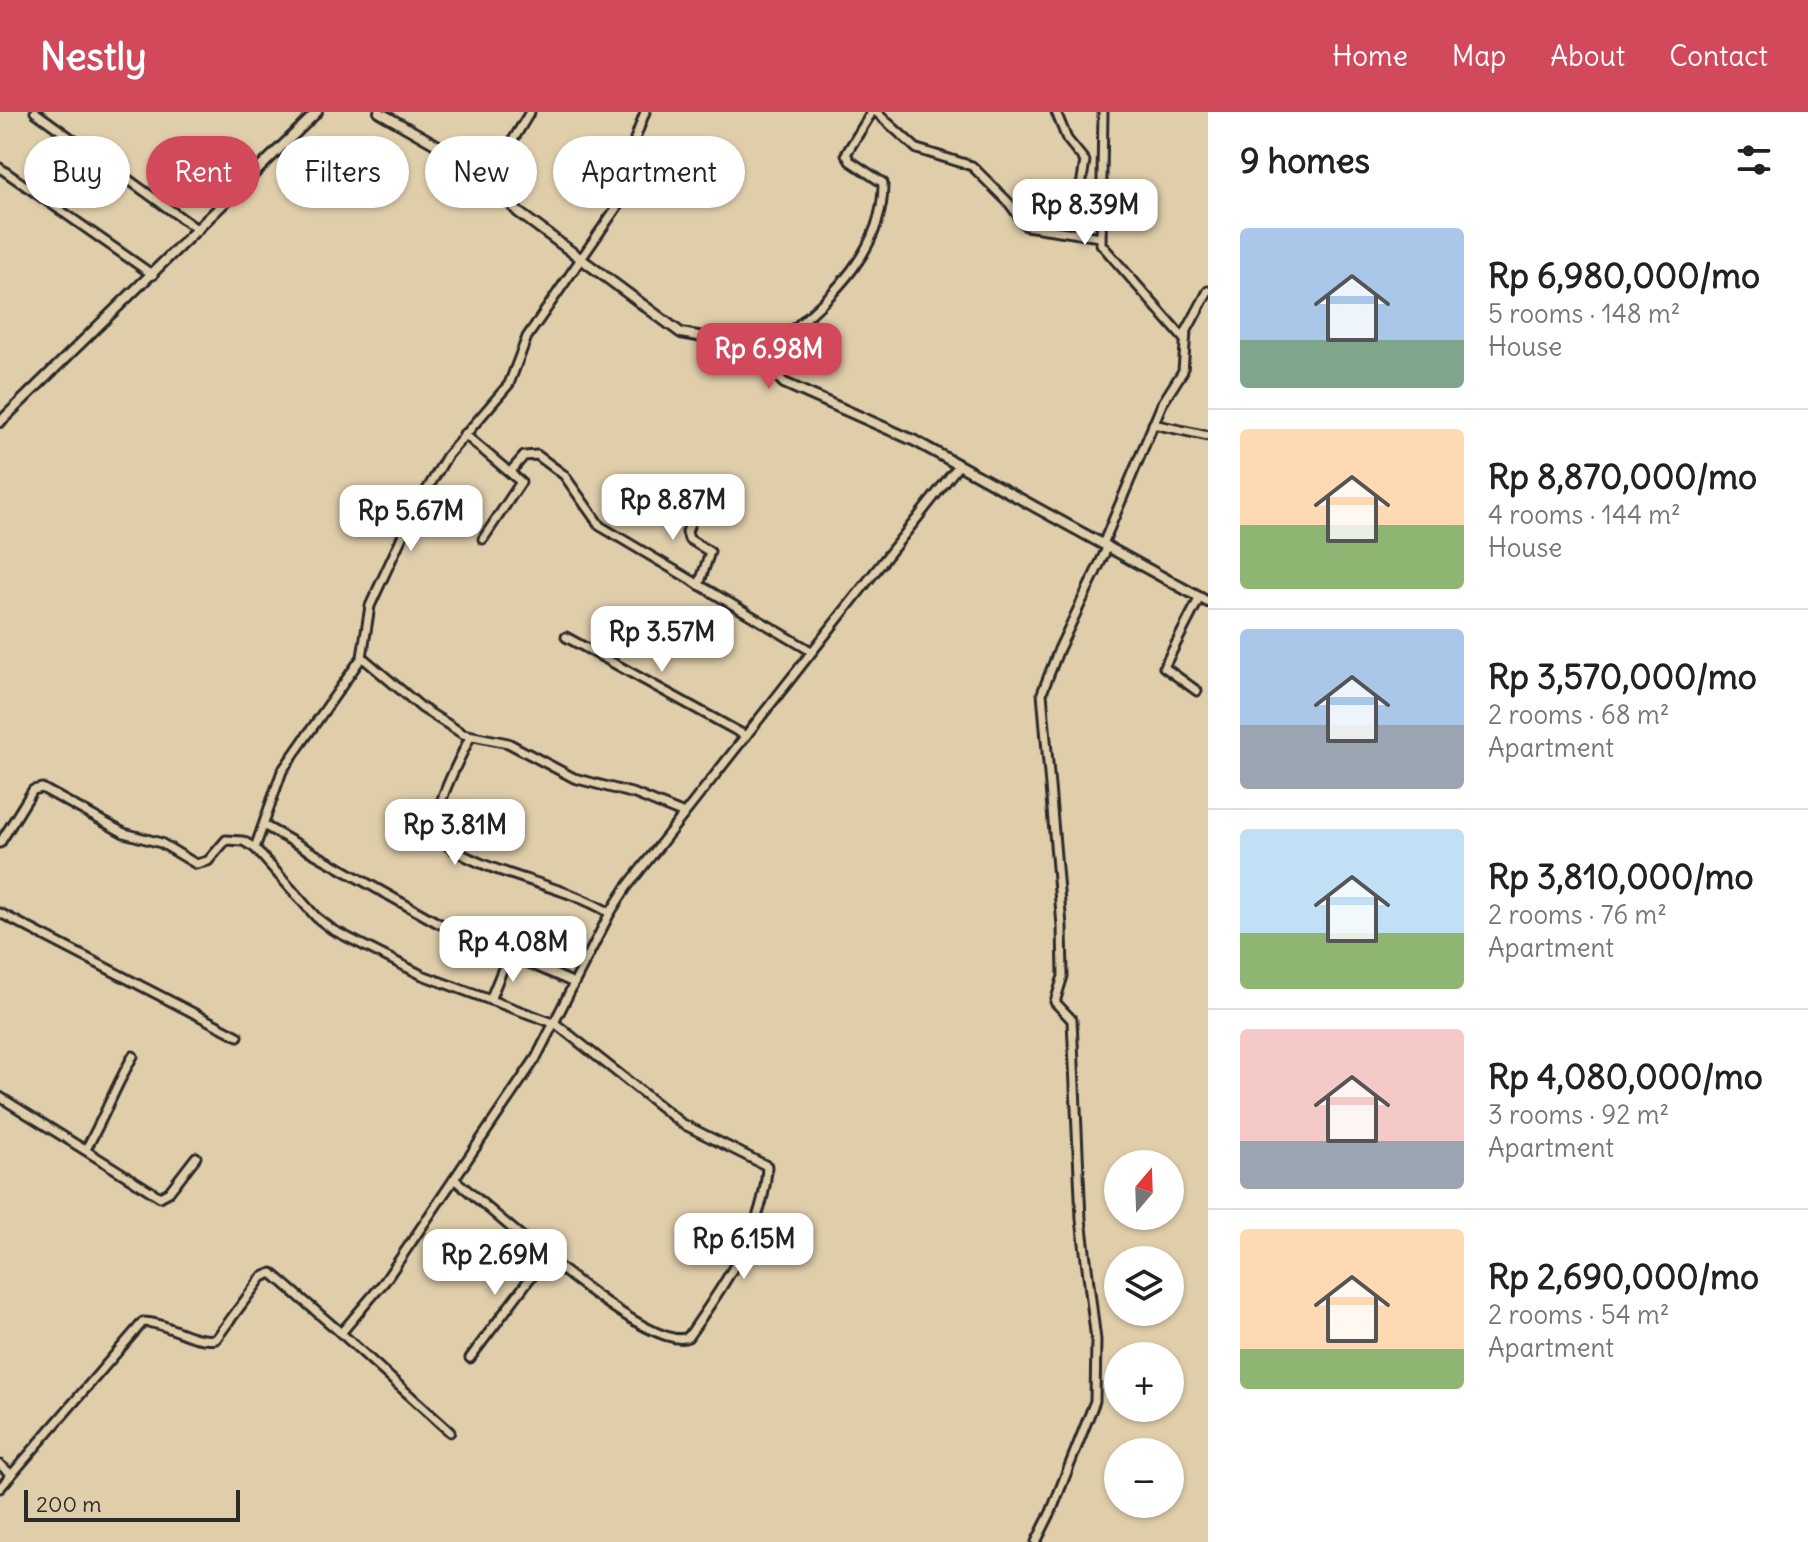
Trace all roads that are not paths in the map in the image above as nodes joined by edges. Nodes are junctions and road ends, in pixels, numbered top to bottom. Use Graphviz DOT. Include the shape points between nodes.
graph roads {
  1 [pos="35,112"];
  2 [pos="317,112"];
  3 [pos="379,112"];
  4 [pos="530,112"];
  5 [pos="645,112"];
  6 [pos="874,112"];
  7 [pos="1056,112"];
  8 [pos="1103,112"];
  9 [pos="515,136"];
  10 [pos="425,139"];
  11 [pos="0,168"];
  12 [pos="515,208"];
  13 [pos="198,230"];
  14 [pos="1079,233"];
  15 [pos="1100,237"];
  16 [pos="579,260"];
  17 [pos="153,275"];
  18 [pos="1208,291"];
  19 [pos="1184,339"];
  20 [pos="759,360"];
  21 [pos="0,422"];
  22 [pos="1153,424"];
  23 [pos="464,434"];
  24 [pos="1208,436"];
  25 [pos="959,465"];
  26 [pos="510,472"];
  27 [pos="677,486"];
  28 [pos="483,539"];
  29 [pos="1106,545"];
  30 [pos="699,585"];
  31 [pos="1204,600"];
  32 [pos="566,637"];
  33 [pos="811,651"];
  34 [pos="362,657"];
  35 [pos="1197,691"];
  36 [pos="746,736"];
  37 [pos="470,737"];
  38 [pos="684,814"];
  39 [pos="265,826"];
  40 [pos="0,843"];
  41 [pos="255,848"];
  42 [pos="0,913"];
  43 [pos="610,913"];
  44 [pos="508,956"];
  45 [pos="574,983"];
  46 [pos="490,1000"];
  47 [pos="556,1024"];
  48 [pos="238,1036"];
  49 [pos="133,1056"];
  50 [pos="0,1097"];
  51 [pos="86,1149"];
  52 [pos="196,1157"];
  53 [pos="454,1179"];
  54 [pos="546,1257"];
  55 [pos="341,1333"];
  56 [pos="470,1358"];
  57 [pos="450,1432"];
  58 [pos="0,1465"];
  59 [pos="11,1474"];
  60 [pos="0,1488"];
  61 [pos="1036,1542"];
  1 -- 13 [label="street"];
  2 -- 13 [label="street"];
  3 -- 10 [label="street"];
  4 -- 9 [label="street"];
  5 -- 16 [label="street" via="635,139 646,165"];
  6 -- 14 [label="street" via="917,149 972,166 1025,225"];
  6 -- 20 [label="street" via="846,154 883,183 874,238 842,285"];
  7 -- 14 [label="street" via="1067,139 1085,161"];
  8 -- 15 [label="street"];
  11 -- 17 [label="street"];
  12 -- 16 [label="street"];
  13 -- 17 [label="street"];
  14 -- 15 [label="street"];
  15 -- 19 [label="street" via="1104,251"];
  16 -- 20 [label="street" via="681,333 747,345"];
  16 -- 23 [label="street" via="522,346 509,384"];
  17 -- 21 [label="street"];
  18 -- 19 [label="street"];
  19 -- 22 [label="street" via="1183,371"];
  20 -- 25 [label="street" via="804,394"];
  22 -- 24 [label="street"];
  22 -- 29 [label="street"];
  23 -- 26 [label="street"];
  23 -- 34 [label="street" via="412,515 380,580"];
  25 -- 29 [label="street"];
  25 -- 33 [label="street"];
  26 -- 28 [label="street" via="521,485"];
  26 -- 30 [label="street" via="524,456 537,455 567,477 600,526"];
  27 -- 30 [label="street" via="700,497 687,532 710,552"];
  29 -- 31 [label="street"];
  29 -- 61 [label="street" via="1042,698 1062,926 1063,976 1055,1002 1072,1020 1081,1219 1096,1355 1092,1412"];
  30 -- 33 [label="street"];
  31 -- 35 [label="street" via="1164,667"];
  32 -- 36 [label="street"];
  33 -- 36 [label="street"];
  34 -- 37 [label="street" via="422,708"];
  34 -- 39 [label="street" via="282,771"];
  36 -- 38 [label="street"];
  37 -- 38 [label="street" via="508,743 574,778"];
  37 -- 43 [label="street" via="436,825 441,840 460,853 581,897"];
  38 -- 43 [label="street"];
  39 -- 41 [label="street"];
  39 -- 44 [label="street"];
  40 -- 41 [label="street" via="33,790 42,788 124,833 161,843 196,864 208,861 230,838"];
  41 -- 46 [label="street" via="333,930 422,975"];
  42 -- 48 [label="street"];
  43 -- 45 [label="street"];
  44 -- 45 [label="street"];
  44 -- 46 [label="street"];
  45 -- 47 [label="street"];
  46 -- 47 [label="street"];
  47 -- 53 [label="street"];
  47 -- 54 [label="street" via="681,1123 753,1158 767,1171 756,1219 731,1273 683,1340 653,1334 633,1322"];
  49 -- 51 [label="street"];
  50 -- 51 [label="street"];
  51 -- 52 [label="street" via="163,1198"];
  53 -- 54 [label="street"];
  53 -- 55 [label="street" via="385,1281"];
  54 -- 56 [label="street"];
  55 -- 57 [label="street"];
  55 -- 59 [label="street" via="272,1273 262,1277 216,1339 202,1340 144,1321"];
  58 -- 59 [label="street"];
  59 -- 60 [label="street"];
}
